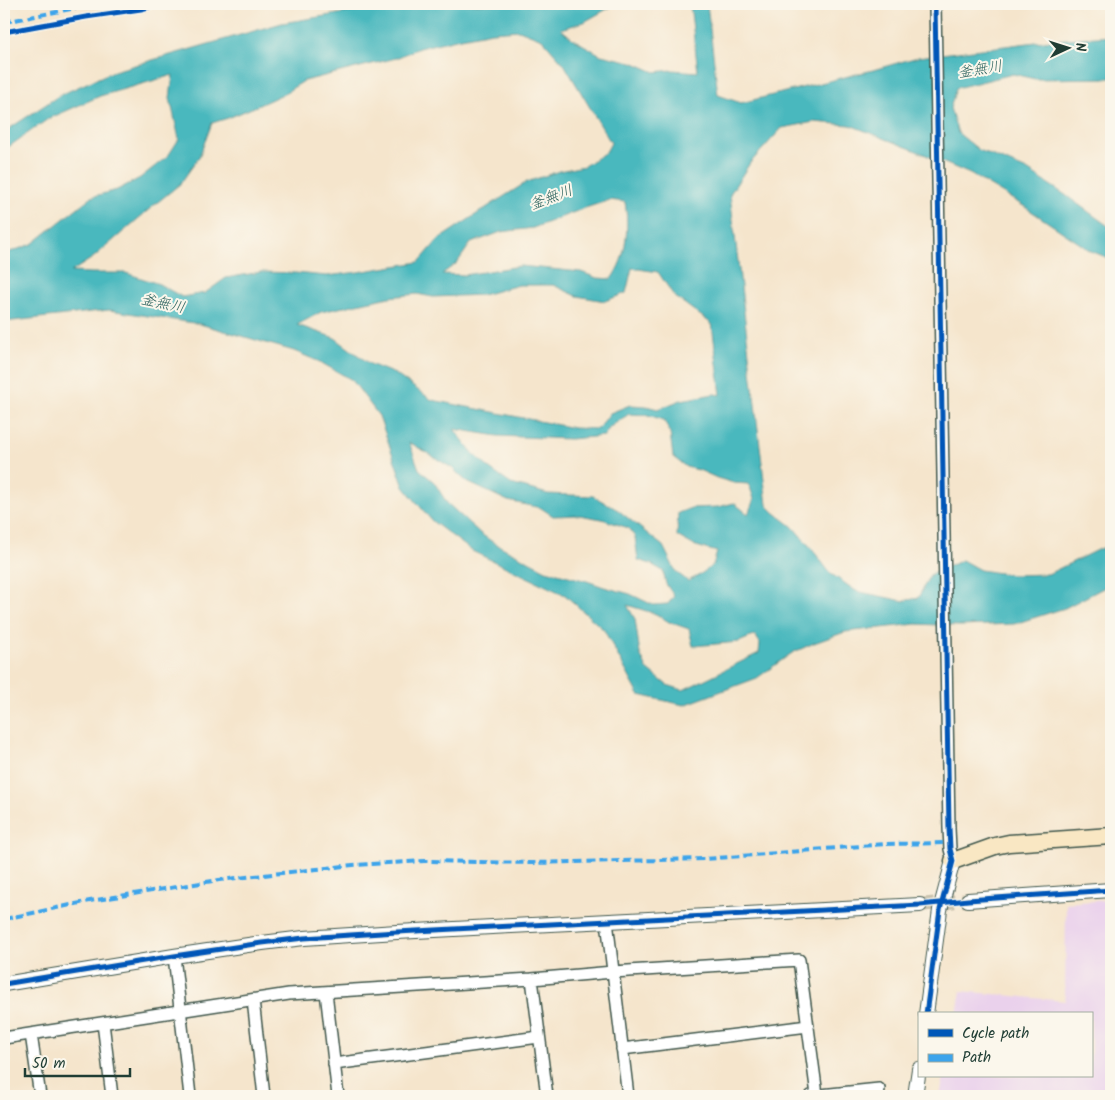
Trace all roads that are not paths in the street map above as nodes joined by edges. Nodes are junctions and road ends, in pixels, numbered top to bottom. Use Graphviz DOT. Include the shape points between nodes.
graph roads {
  1 [pos="934,4"];
  2 [pos="1111,836"];
  3 [pos="953,861"];
  4 [pos="1111,890"];
  5 [pos="968,900"];
  6 [pos="920,905"];
  7 [pos="607,921"];
  8 [pos="174,956"];
  9 [pos="613,972"];
  10 [pos="532,979"];
  11 [pos="4,984"];
  12 [pos="326,992"];
  13 [pos="253,1000"];
  14 [pos="180,1011"];
  15 [pos="926,1012"];
  16 [pos="104,1023"];
  17 [pos="808,1026"];
  18 [pos="31,1034"];
  19 [pos="539,1037"];
  20 [pos="4,1038"];
  21 [pos="622,1049"];
  22 [pos="334,1064"];
  23 [pos="918,1076"];
  24 [pos="40,1096"];
  25 [pos="112,1096"];
  26 [pos="190,1096"];
  27 [pos="264,1096"];
  28 [pos="338,1096"];
  29 [pos="547,1096"];
  30 [pos="628,1096"];
  31 [pos="814,1096"];
  32 [pos="878,1096"];
  33 [pos="915,1096"];
  1 -- 3 [label="street" via="949,830"];
  2 -- 3 [label="main road" via="1009,843"];
  3 -- 15 [label="street" via="940,910"];
  4 -- 5 [label="street"];
  6 -- 7 [label="street"];
  7 -- 8 [label="street" via="304,938"];
  7 -- 9 [label="street"];
  8 -- 11 [label="street"];
  8 -- 14 [label="street"];
  9 -- 10 [label="street"];
  9 -- 17 [label="street" via="799,960"];
  9 -- 21 [label="street"];
  10 -- 12 [label="street"];
  10 -- 19 [label="street"];
  12 -- 13 [label="street"];
  12 -- 22 [label="street"];
  13 -- 14 [label="street"];
  13 -- 27 [label="street"];
  14 -- 16 [label="street"];
  14 -- 26 [label="street"];
  16 -- 18 [label="street"];
  16 -- 25 [label="street"];
  17 -- 21 [label="street"];
  17 -- 31 [label="street"];
  18 -- 20 [label="street"];
  18 -- 24 [label="street"];
  19 -- 22 [label="street"];
  19 -- 29 [label="street"];
  21 -- 30 [label="street"];
  22 -- 28 [label="street"];
  23 -- 33 [label="street"];
  31 -- 32 [label="street" via="879,1088"];
}
